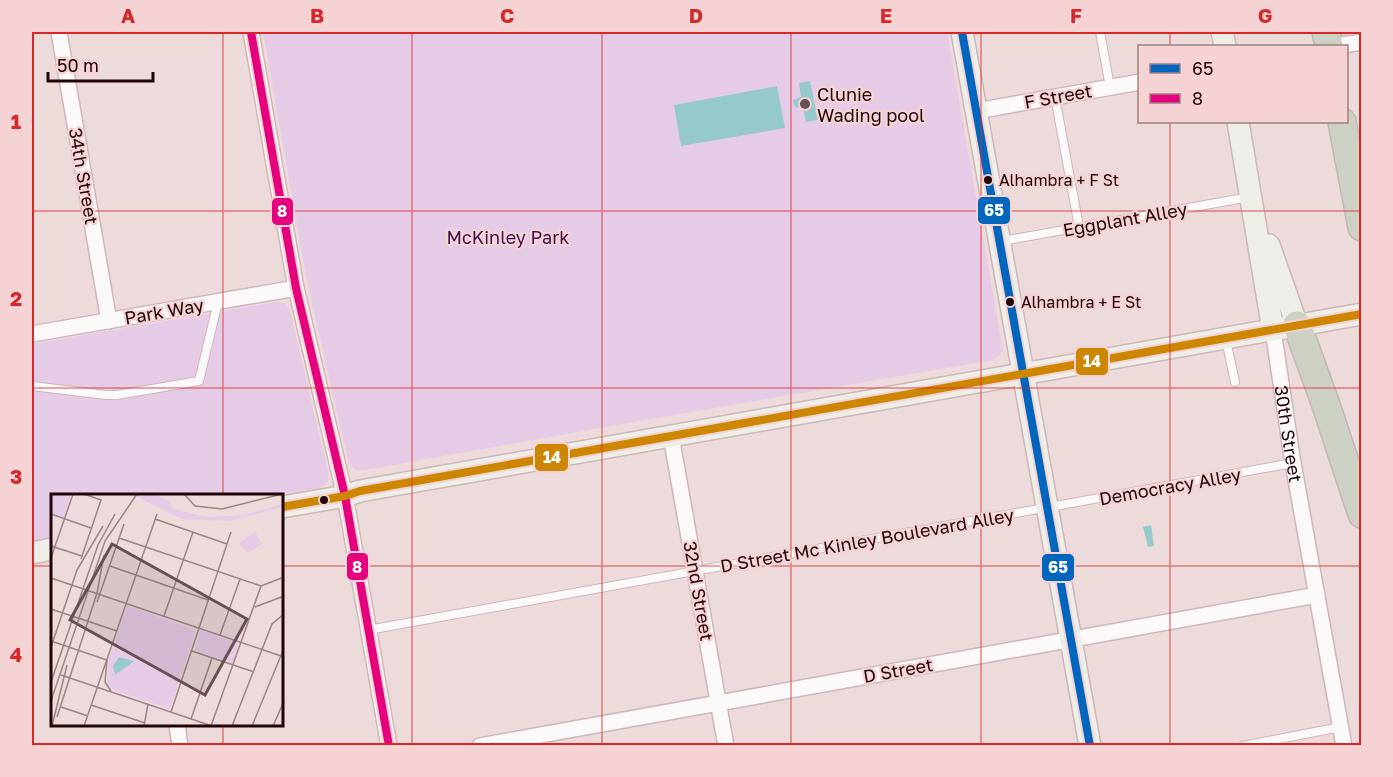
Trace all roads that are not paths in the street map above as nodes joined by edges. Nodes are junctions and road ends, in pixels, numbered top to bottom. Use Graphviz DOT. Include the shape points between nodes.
graph roads {
  1 [pos="58,32"];
  2 [pos="251,32"];
  3 [pos="962,32"];
  4 [pos="1100,32"];
  5 [pos="1362,42"];
  6 [pos="1342,45"];
  7 [pos="1138,82"];
  8 [pos="1110,87"];
  9 [pos="1055,97"];
  10 [pos="976,111"];
  11 [pos="1238,123"];
  12 [pos="1342,123"];
  13 [pos="1251,196"];
  14 [pos="1079,227"];
  15 [pos="1362,227"];
  16 [pos="1000,241"];
  17 [pos="296,288"];
  18 [pos="218,302"];
  19 [pos="1362,314"];
  20 [pos="109,321"];
  21 [pos="1285,327"];
  22 [pos="32,334"];
  23 [pos="1226,338"];
  24 [pos="1023,374"];
  25 [pos="1235,382"];
  26 [pos="32,386"];
  27 [pos="671,436"];
  28 [pos="1293,463"];
  29 [pos="345,496"];
  30 [pos="284,507"];
  31 [pos="1047,508"];
  32 [pos="1362,514"];
  33 [pos="51,549"];
  34 [pos="32,553"];
  35 [pos="695,571"];
  36 [pos="1317,595"];
  37 [pos="368,630"];
  38 [pos="1070,639"];
  39 [pos="718,702"];
  40 [pos="177,726"];
  41 [pos="1341,727"];
  42 [pos="180,746"];
  43 [pos="389,746"];
  44 [pos="480,746"];
  45 [pos="726,746"];
  46 [pos="1090,746"];
  47 [pos="1242,746"];
  48 [pos="1344,746"];
  1 -- 20 [label="street, 34th Street"];
  2 -- 17 [label="street"];
  3 -- 10 [label="street"];
  4 -- 8 [label="lane"];
  5 -- 6 [label="street"];
  7 -- 8 [label="street, F Street"];
  8 -- 9 [label="street, F Street"];
  9 -- 10 [label="street, F Street"];
  9 -- 14 [label="lane"];
  10 -- 16 [label="street"];
  11 -- 13 [label="street"];
  12 -- 15 [label="highway"];
  13 -- 14 [label="lane, Eggplant Alley"];
  13 -- 21 [label="street"];
  14 -- 16 [label="lane, Eggplant Alley"];
  16 -- 24 [label="street"];
  17 -- 18 [label="street, Park Way"];
  17 -- 29 [label="street"];
  18 -- 20 [label="street, Park Way"];
  18 -- 26 [label="lane" via="199,381 117,395"];
  19 -- 21 [label="street"];
  20 -- 22 [label="street, Park Way"];
  21 -- 23 [label="street"];
  21 -- 28 [label="street, 30th Street"];
  21 -- 32 [label="highway" via="1326,405"];
  23 -- 24 [label="street"];
  23 -- 25 [label="lane"];
  24 -- 27 [label="street"];
  24 -- 31 [label="street"];
  27 -- 29 [label="street"];
  27 -- 35 [label="street, 32nd Street"];
  28 -- 31 [label="lane, Democracy Alley"];
  28 -- 36 [label="street, 30th Street"];
  29 -- 30 [label="street"];
  29 -- 37 [label="street"];
  31 -- 35 [label="lane, D Street Mc Kinley Boulevard Alley"];
  31 -- 38 [label="street"];
  33 -- 34 [label="street"];
  35 -- 37 [label="lane, D Street Mc Kinley Boulevard Alley"];
  35 -- 39 [label="street, 32nd Street"];
  36 -- 38 [label="street, D Street"];
  36 -- 41 [label="street, 30th Street"];
  37 -- 43 [label="street"];
  38 -- 39 [label="street, D Street"];
  38 -- 46 [label="street"];
  39 -- 44 [label="street, D Street"];
  39 -- 45 [label="street, 32nd Street"];
  40 -- 42 [label="street"];
  41 -- 47 [label="lane"];
  41 -- 48 [label="street, 30th Street"];
}
